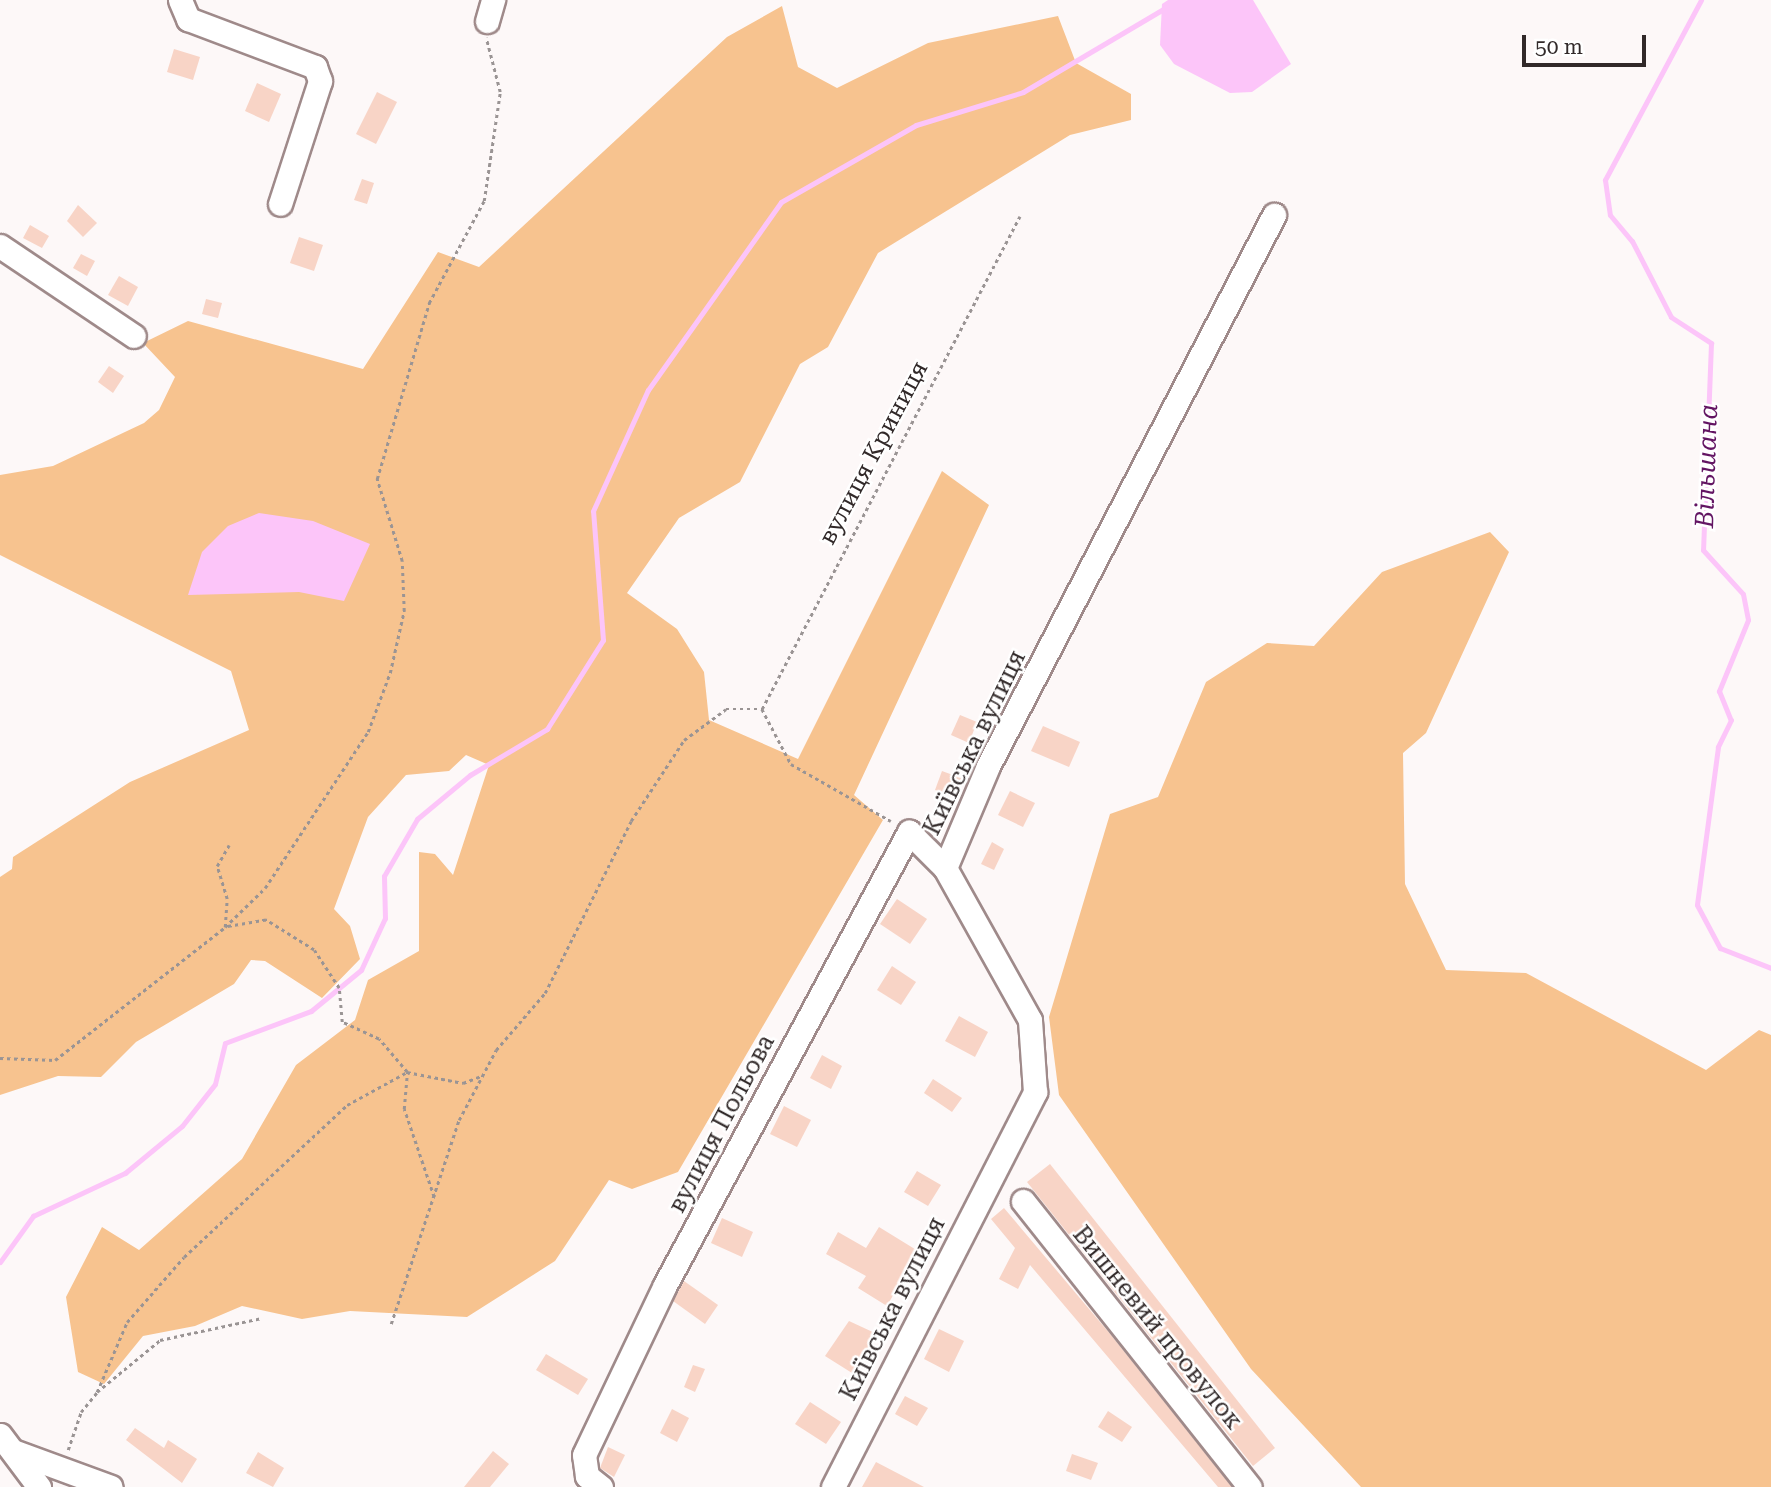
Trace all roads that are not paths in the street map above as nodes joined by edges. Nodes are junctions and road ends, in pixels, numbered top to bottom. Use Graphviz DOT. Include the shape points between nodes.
graph roads {
  1 [pos="180,0"];
  2 [pos="280,204"];
  3 [pos="1274,215"];
  4 [pos="0,246"];
  5 [pos="134,336"];
  6 [pos="944,868"];
  7 [pos="1023,1201"];
  8 [pos="7,1443"];
  9 [pos="39,1487"];
  10 [pos="111,1487"];
  11 [pos="601,1487"];
  12 [pos="834,1487"];
  13 [pos="1250,1487"];
  1 -- 2 [label="street" via="188,19 316,67 320,81"];
  3 -- 6 [label="street, Київська вулиця" via="988,766"];
  4 -- 5 [label="street"];
  6 -- 11 [label="street, вулиця Польова" via="909,832 665,1285 590,1443 587,1476"];
  6 -- 12 [label="street, Київська вулиця" via="1030,1020 1035,1092"];
  7 -- 13 [label="street, Вишневий провулок"];
  8 -- 9 [label="street"];
  8 -- 10 [label="street"];
}
